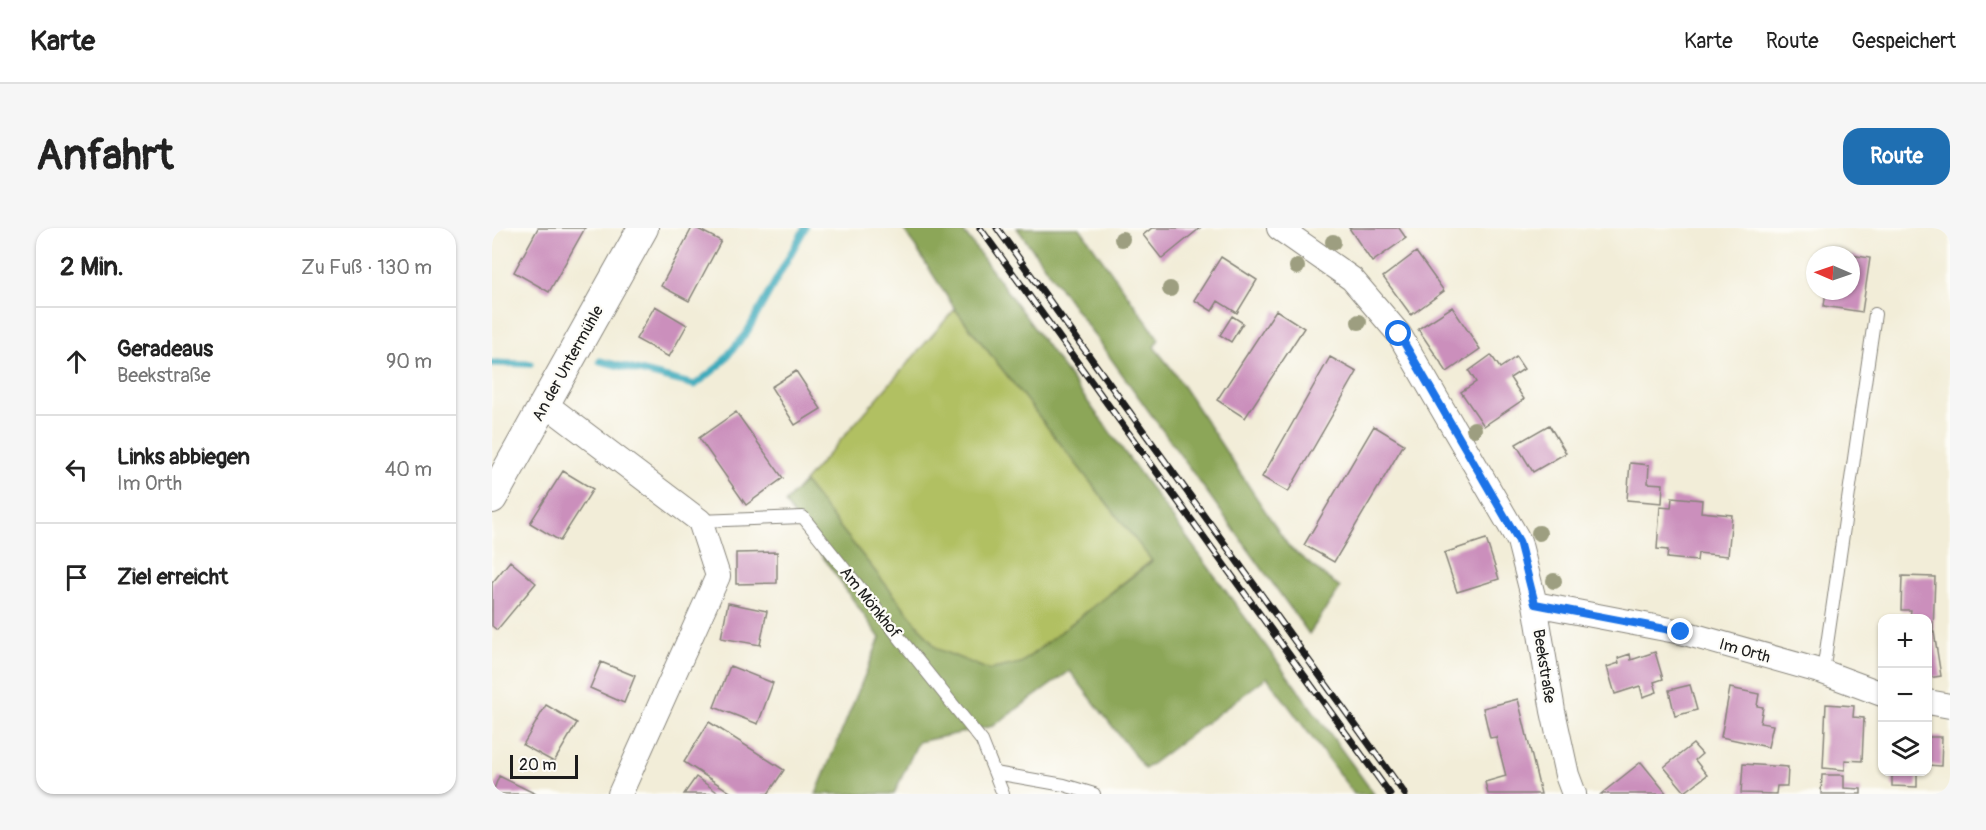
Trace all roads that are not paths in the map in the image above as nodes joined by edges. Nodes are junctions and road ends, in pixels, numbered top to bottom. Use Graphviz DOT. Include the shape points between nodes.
graph roads {
  1 [pos="643,228"];
  2 [pos="1280,228"];
  3 [pos="1875,314"];
  4 [pos="544,403"];
  5 [pos="492,498"];
  6 [pos="700,521"];
  7 [pos="1535,604"];
  8 [pos="1823,672"];
  9 [pos="1878,693"];
  10 [pos="1932,703"];
  11 [pos="1950,706"];
  12 [pos="995,773"];
  13 [pos="620,794"];
  14 [pos="1003,794"];
  15 [pos="1094,794"];
  16 [pos="1574,794"];
  1 -- 4 [label="street, An der Untermühle"];
  2 -- 7 [label="street, Beekstraße" via="1352,279 1399,334 1519,541"];
  3 -- 8 [label="lane"];
  4 -- 5 [label="street, An der Untermühle"];
  4 -- 6 [label="street"];
  6 -- 12 [label="lane, Am Mönkhof" via="803,517 982,741"];
  6 -- 13 [label="street" via="718,576"];
  7 -- 8 [label="street, Im Orth" via="1681,632"];
  7 -- 16 [label="street, Beekstraße" via="1553,711"];
  8 -- 9 [label="street, Im Orth"];
  10 -- 11 [label="street"];
  12 -- 14 [label="lane, Am Mönkhof"];
  12 -- 15 [label="lane"];
}
